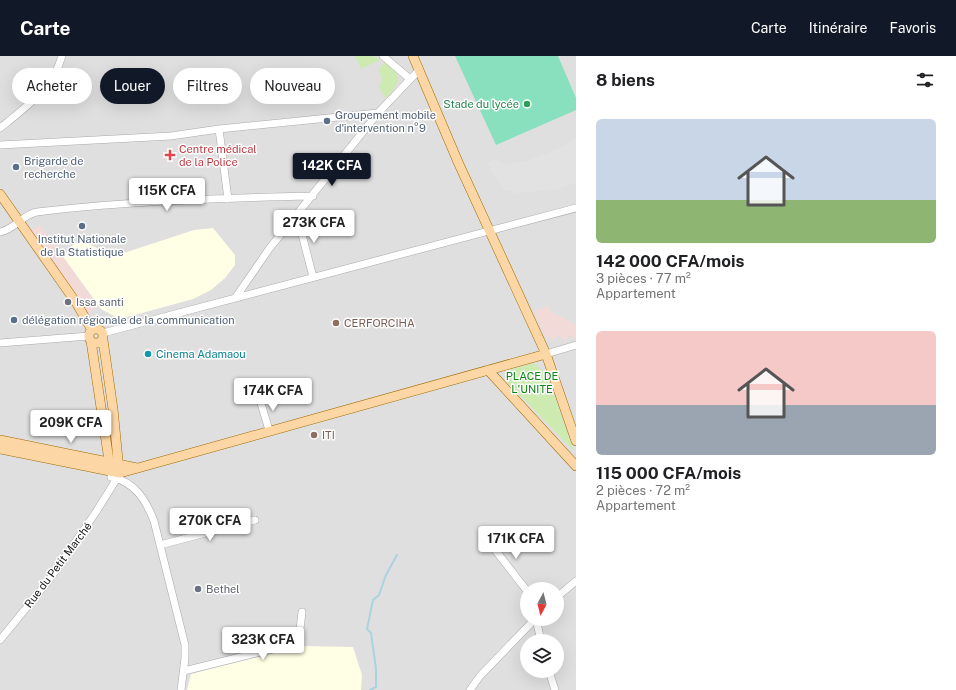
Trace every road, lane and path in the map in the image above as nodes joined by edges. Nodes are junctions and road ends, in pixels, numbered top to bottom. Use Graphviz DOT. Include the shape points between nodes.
graph roads {
  1 [pos="62,56"];
  2 [pos="383,56"];
  3 [pos="413,56"];
  4 [pos="419,70"];
  5 [pos="410,79"];
  6 [pos="378,112"];
  7 [pos="0,128"];
  8 [pos="219,129"];
  9 [pos="0,145"];
  10 [pos="0,194"];
  11 [pos="313,196"];
  12 [pos="228,199"];
  13 [pos="576,208"];
  14 [pos="297,215"];
  15 [pos="19,221"];
  16 [pos="489,231"];
  17 [pos="0,232"];
  18 [pos="313,277"];
  19 [pos="236,297"];
  20 [pos="91,336"];
  21 [pos="103,336"];
  22 [pos="0,343"];
  23 [pos="576,345"];
  24 [pos="546,354"];
  25 [pos="488,370"];
  26 [pos="260,400"];
  27 [pos="113,409"];
  28 [pos="101,410"];
  29 [pos="269,430"];
  30 [pos="0,440"];
  31 [pos="576,441"];
  32 [pos="0,449"];
  33 [pos="44,454"];
  34 [pos="576,466"];
  35 [pos="115,471"];
  36 [pos="255,520"];
  37 [pos="489,542"];
  38 [pos="160,545"];
  39 [pos="576,581"];
  40 [pos="520,582"];
  41 [pos="564,592"];
  42 [pos="302,612"];
  43 [pos="529,626"];
  44 [pos="0,640"];
  45 [pos="184,671"];
  46 [pos="551,678"];
  47 [pos="181,690"];
  48 [pos="470,690"];
  49 [pos="555,690"];
  1 -- 7 [label="street" via="52,79 40,94"];
  2 -- 5 [label="street"];
  3 -- 4 [label="main road"];
  4 -- 5 [label="street"];
  4 -- 16 [label="main road"];
  5 -- 6 [label="street"];
  6 -- 8 [label="street"];
  6 -- 11 [label="street"];
  8 -- 9 [label="street" via="171,136"];
  8 -- 12 [label="street"];
  10 -- 15 [label="main road"];
  11 -- 12 [label="street"];
  11 -- 14 [label="street"];
  12 -- 15 [label="street" via="34,212"];
  13 -- 16 [label="street"];
  14 -- 18 [label="street"];
  14 -- 19 [label="street" via="269,249"];
  15 -- 17 [label="street"];
  15 -- 20 [label="main road" via="77,304"];
  16 -- 18 [label="street"];
  16 -- 24 [label="main road"];
  18 -- 19 [label="street"];
  19 -- 21 [label="street"];
  20 -- 21 [label="main road" via="99,329"];
  20 -- 21 [label="main road" via="97,344"];
  20 -- 22 [label="street"];
  20 -- 28 [label="main road"];
  21 -- 27 [label="main road"];
  23 -- 24 [label="street"];
  24 -- 25 [label="main road"];
  24 -- 31 [label="main road"];
  25 -- 29 [label="main road"];
  25 -- 34 [label="main road"];
  26 -- 29 [label="street"];
  27 -- 28 [label="main road"];
  27 -- 35 [label="main road"];
  28 -- 35 [label="main road"];
  29 -- 35 [label="main road" via="138,468"];
  30 -- 33 [label="main road"];
  32 -- 33 [label="main road"];
  33 -- 35 [label="main road"];
  35 -- 38 [label="street" via="143,498 154,521"];
  35 -- 44 [label="street, Rue du Petit Marché" via="111,486 96,512 49,580"];
  36 -- 38 [label="street"];
  37 -- 40 [label="street"];
  38 -- 45 [label="street" via="185,645"];
  39 -- 41 [label="street"];
  42 -- 45 [label="street" via="299,637 293,644"];
  43 -- 48 [label="street" via="480,676"];
  45 -- 47 [label="street"];
  46 -- 49 [label="street"];
}
